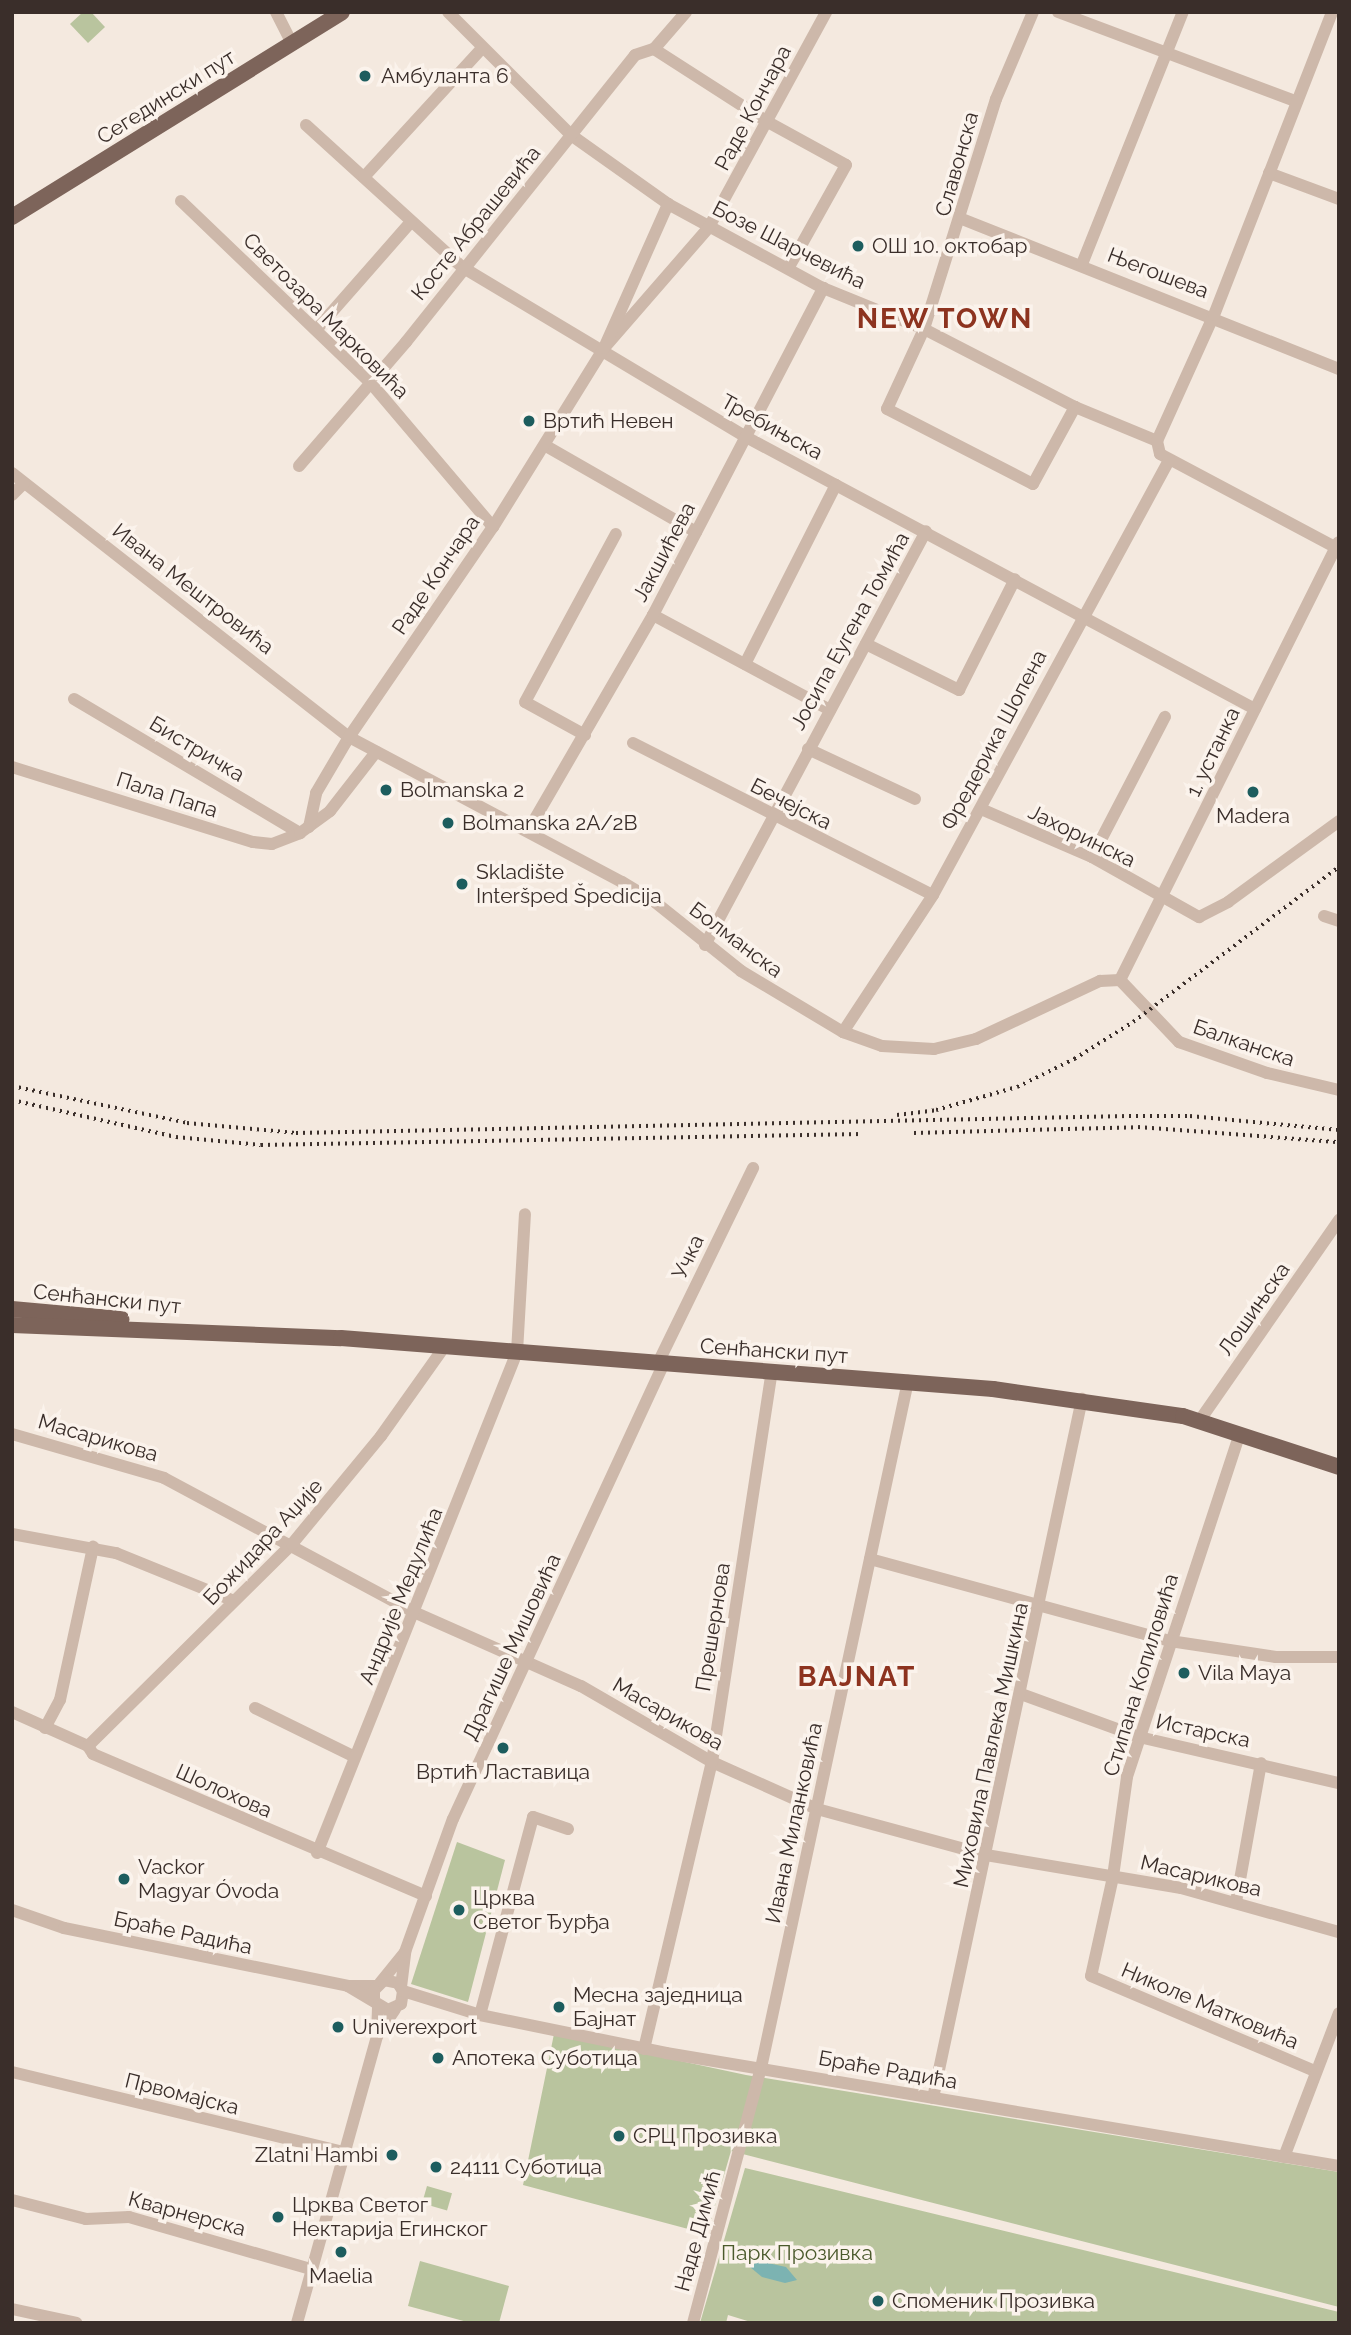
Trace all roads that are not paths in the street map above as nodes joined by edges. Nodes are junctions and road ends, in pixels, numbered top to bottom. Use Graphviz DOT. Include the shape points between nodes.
graph roads {
  1 [pos="276,12"];
  2 [pos="342,12"];
  3 [pos="447,12"];
  4 [pos="686,12"];
  5 [pos="826,12"];
  6 [pos="1032,12"];
  7 [pos="1058,12"];
  8 [pos="1183,12"];
  9 [pos="1333,20"];
  10 [pos="292,43"];
  11 [pos="482,48"];
  12 [pos="654,49"];
  13 [pos="1165,54"];
  14 [pos="1297,103"];
  15 [pos="766,121"];
  16 [pos="306,125"];
  17 [pos="571,135"];
  18 [pos="1269,173"];
  19 [pos="363,177"];
  20 [pos="1339,199"];
  21 [pos="181,201"];
  22 [pos="668,204"];
  23 [pos="12,217"];
  24 [pos="962,219"];
  25 [pos="411,222"];
  26 [pos="709,227"];
  27 [pos="1082,264"];
  28 [pos="462,267"];
  29 [pos="789,267"];
  30 [pos="822,288"];
  31 [pos="1214,316"];
  32 [pos="924,329"];
  33 [pos="316,330"];
  34 [pos="604,348"];
  35 [pos="1339,369"];
  36 [pos="370,382"];
  37 [pos="1075,407"];
  38 [pos="746,437"];
  39 [pos="1157,441"];
  40 [pos="546,446"];
  41 [pos="1169,460"];
  42 [pos="299,466"];
  43 [pos="12,472"];
  44 [pos="24,483"];
  45 [pos="836,485"];
  46 [pos="12,495"];
  47 [pos="493,527"];
  48 [pos="926,531"];
  49 [pos="696,532"];
  50 [pos="616,534"];
  51 [pos="1337,544"];
  52 [pos="1015,579"];
  53 [pos="653,615"];
  54 [pos="1081,615"];
  55 [pos="866,644"];
  56 [pos="745,664"];
  57 [pos="74,699"];
  58 [pos="1255,709"];
  59 [pos="830,710"];
  60 [pos="1165,717"];
  61 [pos="584,735"];
  62 [pos="349,737"];
  63 [pos="633,743"];
  64 [pos="808,749"];
  65 [pos="376,752"];
  66 [pos="12,767"];
  67 [pos="915,799"];
  68 [pos="981,809"];
  69 [pos="773,817"];
  70 [pos="1339,821"];
  71 [pos="529,829"];
  72 [pos="304,830"];
  73 [pos="1092,857"];
  74 [pos="933,895"];
  75 [pos="1163,898"];
  76 [pos="1324,916"];
  77 [pos="1339,921"];
  78 [pos="705,945"];
  79 [pos="1120,980"];
  80 [pos="843,1032"];
  81 [pos="1339,1090"];
  82 [pos="753,1168"];
  83 [pos="526,1214"];
  84 [pos="1339,1220"];
  85 [pos="12,1309"];
  86 [pos="12,1325"];
  87 [pos="198,1330"];
  88 [pos="445,1346"];
  89 [pos="517,1352"];
  90 [pos="661,1363"];
  91 [pos="772,1372"];
  92 [pos="908,1381"];
  93 [pos="1082,1399"];
  94 [pos="1200,1420"];
  95 [pos="1240,1433"];
  96 [pos="12,1434"];
  97 [pos="1339,1467"];
  98 [pos="12,1534"];
  99 [pos="292,1544"];
  100 [pos="93,1547"];
  101 [pos="870,1559"];
  102 [pos="234,1601"];
  103 [pos="1041,1605"];
  104 [pos="416,1613"];
  105 [pos="1170,1641"];
  106 [pos="1339,1657"];
  107 [pos="526,1662"];
  108 [pos="1021,1694"];
  109 [pos="255,1708"];
  110 [pos="12,1712"];
  111 [pos="45,1728"];
  112 [pos="1139,1737"];
  113 [pos="88,1746"];
  114 [pos="355,1757"];
  115 [pos="712,1762"];
  116 [pos="1261,1763"];
  117 [pos="1339,1783"];
  118 [pos="817,1809"];
  119 [pos="568,1829"];
  120 [pos="317,1853"];
  121 [pos="986,1855"];
  122 [pos="1113,1877"];
  123 [pos="426,1896"];
  124 [pos="1236,1902"];
  125 [pos="12,1910"];
  126 [pos="1339,1932"];
  127 [pos="405,1952"];
  128 [pos="1091,1976"];
  129 [pos="378,1984"];
  130 [pos="348,1986"];
  131 [pos="400,1998"];
  132 [pos="376,2003"];
  133 [pos="1339,2013"];
  134 [pos="480,2015"];
  135 [pos="377,2036"];
  136 [pos="644,2049"];
  137 [pos="761,2068"];
  138 [pos="1315,2071"];
  139 [pos="12,2072"];
  140 [pos="933,2098"];
  141 [pos="342,2152"];
  142 [pos="1284,2157"];
  143 [pos="1339,2166"];
  144 [pos="12,2200"];
  145 [pos="310,2269"];
  146 [pos="12,2309"];
  147 [pos="77,2323"];
  148 [pos="297,2323"];
  149 [pos="693,2323"];
  1 -- 10 [label="street"];
  2 -- 10 [label="main road, Сегедински пут"];
  3 -- 11 [label="street, Бозе Шарчевића"];
  4 -- 12 [label="street, Косте Абрашевића"];
  5 -- 15 [label="street, Раде Кончара"];
  6 -- 24 [label="street, Славонска" via="996,99"];
  7 -- 13 [label="street"];
  8 -- 13 [label="street"];
  9 -- 14 [label="street"];
  10 -- 23 [label="main road, Сегедински пут"];
  11 -- 17 [label="street, Бозе Шарчевића"];
  11 -- 19 [label="street"];
  12 -- 15 [label="street"];
  12 -- 17 [label="street, Косте Абрашевића" via="635,55"];
  13 -- 14 [label="street"];
  13 -- 27 [label="street"];
  14 -- 18 [label="street"];
  15 -- 26 [label="street, Раде Кончара"];
  15 -- 29 [label="street" via="846,165"];
  16 -- 19 [label="street, Требињска"];
  17 -- 22 [label="street, Бозе Шарчевића"];
  17 -- 28 [label="street, Косте Абрашевића"];
  18 -- 20 [label="street"];
  18 -- 31 [label="street"];
  19 -- 25 [label="street, Требињска"];
  21 -- 33 [label="street, Светозара Марковића"];
  22 -- 26 [label="street, Бозе Шарчевића"];
  22 -- 34 [label="street, Раде Кончара"];
  24 -- 27 [label="street, Његошева"];
  24 -- 32 [label="street, Славонска"];
  25 -- 28 [label="street, Требињска"];
  25 -- 33 [label="street"];
  26 -- 29 [label="street, Бозе Шарчевића"];
  26 -- 34 [label="street, Раде Кончара"];
  27 -- 31 [label="street, Његошева"];
  28 -- 34 [label="street, Требињска"];
  28 -- 36 [label="street, Косте Абрашевића"];
  29 -- 30 [label="street, Бозе Шарчевића"];
  30 -- 32 [label="street, Бозе Шарчевића"];
  30 -- 38 [label="street, Јакшићева"];
  31 -- 35 [label="street, Његошева"];
  31 -- 39 [label="street"];
  32 -- 37 [label="street, Бозе Шарчевића"];
  32 -- 37 [label="street, Славонска" via="887,409 1033,484"];
  33 -- 36 [label="street, Светозара Марковића"];
  34 -- 38 [label="street, Требињска"];
  34 -- 40 [label="street, Раде Кончара"];
  36 -- 42 [label="street, Косте Абрашевића"];
  36 -- 47 [label="street, Светозара Марковића"];
  37 -- 39 [label="street, Бозе Шарчевића"];
  38 -- 45 [label="street, Требињска"];
  38 -- 49 [label="street, Јакшићева"];
  39 -- 41 [label="street" via="1156,450"];
  40 -- 47 [label="street, Раде Кончара"];
  40 -- 49 [label="street"];
  41 -- 51 [label="street"];
  41 -- 54 [label="street, Фредерика Шопена"];
  43 -- 44 [label="street, Ивана Мештровића"];
  44 -- 46 [label="street"];
  44 -- 62 [label="street, Ивана Мештровића"];
  45 -- 48 [label="street, Требињска"];
  45 -- 56 [label="street"];
  47 -- 62 [label="street, Раде Кончара"];
  48 -- 52 [label="street, Требињска"];
  48 -- 55 [label="street, Јосипа Еугена Томића"];
  49 -- 53 [label="street, Јакшићева"];
  50 -- 61 [label="street" via="525,702"];
  51 -- 58 [label="street, 1. устанка"];
  52 -- 54 [label="street, Требињска"];
  52 -- 55 [label="street" via="959,690"];
  53 -- 56 [label="street"];
  53 -- 61 [label="street, Јакшићева"];
  54 -- 58 [label="street, Требињска"];
  54 -- 68 [label="street, Фредерика Шопена"];
  55 -- 59 [label="street, Јосипа Еугена Томића"];
  56 -- 59 [label="street"];
  57 -- 72 [label="street, Бистричка"];
  58 -- 75 [label="street, 1. устанка"];
  59 -- 64 [label="street, Јосипа Еугена Томића"];
  60 -- 73 [label="street"];
  61 -- 71 [label="street, Јакшићева"];
  62 -- 65 [label="street, Болманска"];
  62 -- 72 [label="street, Раде Кончара" via="316,793"];
  63 -- 69 [label="street, Бечејска"];
  64 -- 67 [label="street, Јосипа Еугена Томића"];
  64 -- 69 [label="street, Јосипа Еугена Томића"];
  65 -- 71 [label="street, Болманска"];
  65 -- 72 [label="street" via="330,811"];
  66 -- 72 [label="street, Пала Папа" via="253,842 272,844"];
  68 -- 73 [label="street, Јахоринска"];
  68 -- 74 [label="street, Фредерика Шопена"];
  69 -- 74 [label="street, Бечејска"];
  69 -- 78 [label="street, Јосипа Еугена Томића"];
  70 -- 75 [label="street, Јахоринска" via="1204,917"];
  71 -- 78 [label="street, Болманска" via="655,902"];
  73 -- 75 [label="street, Јахоринска"];
  74 -- 80 [label="street, Фредерика Шопена"];
  75 -- 79 [label="street, 1. устанка"];
  76 -- 77 [label="street"];
  78 -- 80 [label="street, Болманска" via="774,993"];
  79 -- 80 [label="street, Болманска" via="1101,981 976,1039 934,1049 882,1046"];
  79 -- 81 [label="street, Балканска" via="1180,1042 1267,1073"];
  82 -- 90 [label="street, Учка"];
  83 -- 89 [label="street, Андрије Медулића"];
  84 -- 94 [label="street, Лошињска"];
  85 -- 87 [label="main road, Сенћански пут"];
  86 -- 87 [label="main road, Сенћански пут"];
  87 -- 88 [label="main road, Сенћански пут"];
  88 -- 89 [label="main road, Сенћански пут"];
  88 -- 99 [label="street, Божидара Аџије" via="381,1436"];
  89 -- 90 [label="main road, Сенћански пут"];
  89 -- 104 [label="street, Андрије Медулића"];
  90 -- 91 [label="main road, Сенћански пут"];
  90 -- 107 [label="street, Драгише Мишовића"];
  91 -- 92 [label="main road, Сенћански пут"];
  91 -- 115 [label="street, Прешернова"];
  92 -- 93 [label="main road, Сенћански пут"];
  92 -- 101 [label="street, Ивана Миланковића"];
  93 -- 94 [label="main road, Сенћански пут"];
  93 -- 103 [label="street, Миховила Павлека Мишкина"];
  94 -- 95 [label="main road, Сенћански пут"];
  95 -- 97 [label="main road, Сенћански пут"];
  95 -- 105 [label="street, Стипана Копиловића"];
  96 -- 99 [label="street, Масарикова" via="144,1469"];
  98 -- 100 [label="street"];
  99 -- 102 [label="street, Божидара Аџије"];
  99 -- 104 [label="street, Масарикова"];
  100 -- 102 [label="street"];
  100 -- 111 [label="street" via="60,1700"];
  101 -- 103 [label="street"];
  101 -- 118 [label="street, Ивана Миланковића"];
  102 -- 113 [label="street, Божидара Аџије"];
  103 -- 105 [label="street"];
  103 -- 108 [label="street, Миховила Павлека Мишкина"];
  104 -- 107 [label="street, Масарикова"];
  104 -- 114 [label="street, Андрије Медулића"];
  105 -- 106 [label="street" via="1276,1657"];
  105 -- 112 [label="street, Стипана Копиловића"];
  107 -- 115 [label="street, Масарикова" via="592,1692"];
  107 -- 123 [label="street, Драгише Мишовића" via="453,1819"];
  108 -- 112 [label="street, Истарска"];
  108 -- 121 [label="street, Миховила Павлека Мишкина"];
  109 -- 114 [label="street"];
  110 -- 111 [label="street, Шолохова"];
  111 -- 113 [label="street, Шолохова"];
  112 -- 116 [label="street, Истарска"];
  112 -- 122 [label="street, Стипана Копиловића" via="1127,1777"];
  113 -- 120 [label="street, Шолохова" via="93,1754"];
  114 -- 120 [label="street, Андрије Медулића"];
  115 -- 118 [label="street, Масарикова"];
  115 -- 136 [label="street, Прешернова"];
  116 -- 117 [label="street, Истарска"];
  116 -- 124 [label="street"];
  118 -- 121 [label="street, Масарикова"];
  118 -- 137 [label="street, Ивана Миланковића"];
  119 -- 134 [label="street" via="533,1818"];
  120 -- 123 [label="street, Шолохова"];
  121 -- 122 [label="street, Масарикова"];
  121 -- 140 [label="street, Миховила Павлека Мишкина"];
  122 -- 124 [label="street, Масарикова"];
  122 -- 128 [label="street, Стипана Копиловића"];
  123 -- 127 [label="street, Драгише Мишовића"];
  124 -- 126 [label="street, Масарикова"];
  125 -- 130 [label="street, Браће Радића" via="64,1928"];
  127 -- 129 [label="street, Драгише Мишовића"];
  127 -- 131 [label="street, Драгише Мишовића"];
  128 -- 138 [label="street, Николе Матковића"];
  129 -- 130 [label="street, Браће Радића"];
  129 -- 131 [label="street, Браће Радића" via="394,1981"];
  129 -- 132 [label="street"];
  130 -- 132 [label="street, Браће Радића"];
  131 -- 132 [label="street, Браће Радића"];
  131 -- 134 [label="street, Браће Радића"];
  131 -- 135 [label="street"];
  132 -- 135 [label="street"];
  133 -- 138 [label="street"];
  134 -- 136 [label="street, Браће Радића"];
  135 -- 141 [label="street"];
  136 -- 137 [label="street, Браће Радића"];
  137 -- 140 [label="street, Браће Радића"];
  137 -- 149 [label="street, Наде Димић"];
  138 -- 142 [label="street"];
  139 -- 141 [label="street, Првомајска"];
  140 -- 142 [label="street, Браће Радића"];
  141 -- 145 [label="street"];
  142 -- 143 [label="street, Браће Радића"];
  144 -- 145 [label="street, Кварнерска" via="86,2219 129,2217"];
  145 -- 148 [label="street"];
  146 -- 147 [label="street"];
}
